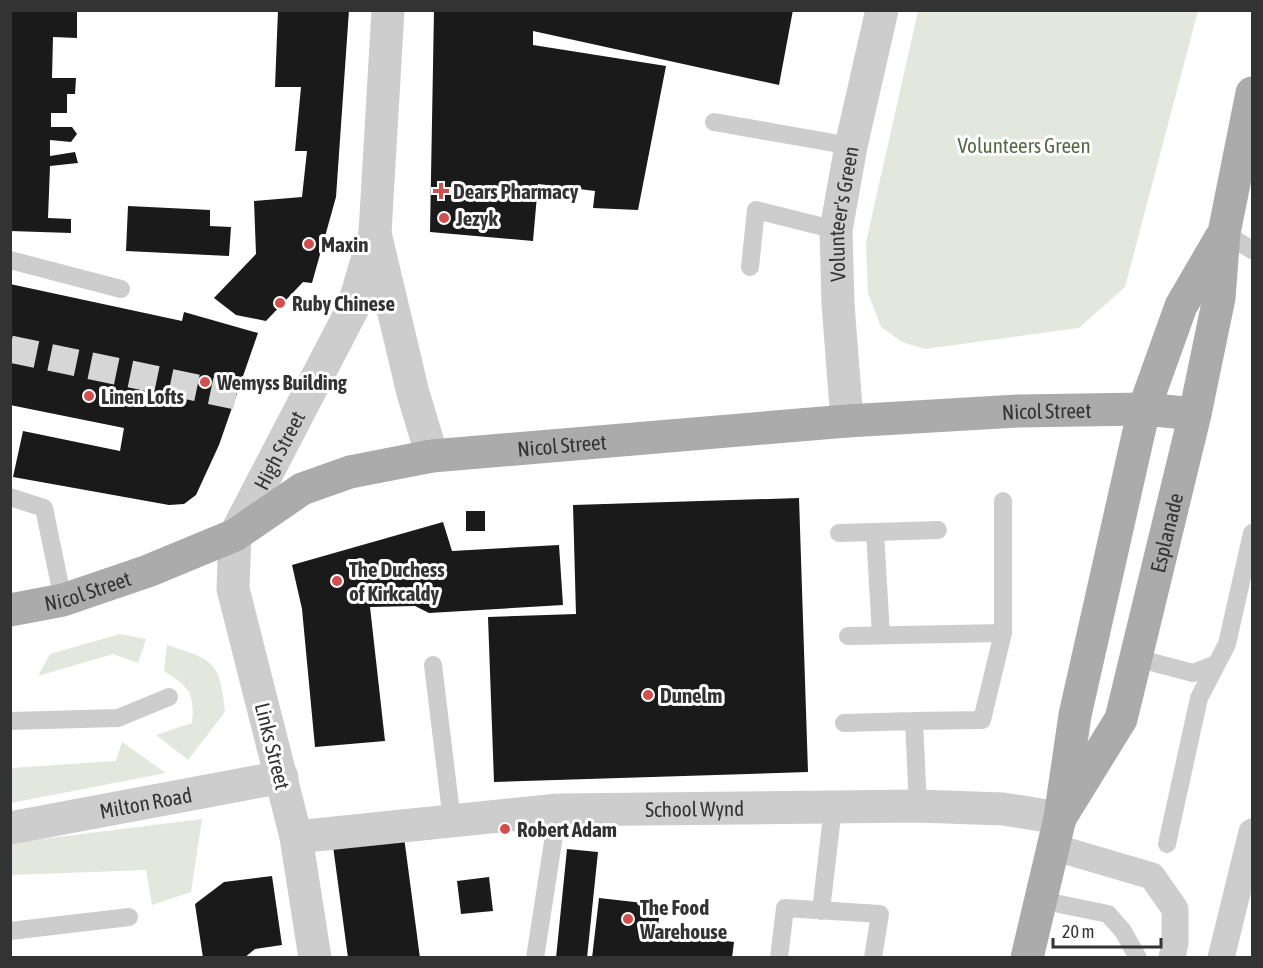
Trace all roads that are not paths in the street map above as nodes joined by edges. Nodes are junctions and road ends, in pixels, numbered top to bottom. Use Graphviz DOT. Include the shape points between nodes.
graph roads {
  1 [pos="388,10"];
  2 [pos="882,10"];
  3 [pos="1252,93"];
  4 [pos="714,122"];
  5 [pos="851,146"];
  6 [pos="836,230"];
  7 [pos="375,233"];
  8 [pos="1224,233"];
  9 [pos="1252,250"];
  10 [pos="10,260"];
  11 [pos="750,267"];
  12 [pos="121,290"];
  13 [pos="1144,410"];
  14 [pos="1195,414"];
  15 [pos="847,421"];
  16 [pos="432,456"];
  17 [pos="10,497"];
  18 [pos="1003,501"];
  19 [pos="938,530"];
  20 [pos="839,532"];
  21 [pos="875,532"];
  22 [pos="1252,533"];
  23 [pos="235,535"];
  24 [pos="63,600"];
  25 [pos="10,610"];
  26 [pos="1003,633"];
  27 [pos="881,635"];
  28 [pos="848,636"];
  29 [pos="1136,658"];
  30 [pos="433,665"];
  31 [pos="1214,665"];
  32 [pos="169,697"];
  33 [pos="10,721"];
  34 [pos="914,721"];
  35 [pos="844,723"];
  36 [pos="282,777"];
  37 [pos="918,806"];
  38 [pos="833,807"];
  39 [pos="558,810"];
  40 [pos="452,821"];
  41 [pos="10,828"];
  42 [pos="1056,832"];
  43 [pos="1252,832"];
  44 [pos="296,837"];
  45 [pos="1167,844"];
  46 [pos="1040,900"];
  47 [pos="821,911"];
  48 [pos="129,917"];
  49 [pos="10,931"];
  50 [pos="315,957"];
  51 [pos="535,957"];
  52 [pos="779,957"];
  53 [pos="873,957"];
  54 [pos="1027,957"];
  55 [pos="1138,957"];
  56 [pos="1172,957"];
  57 [pos="1221,957"];
  1 -- 7 [label="street, High Street"];
  2 -- 5 [label="street, Volunteer's Green"];
  3 -- 8 [label="main road, Esplanade"];
  4 -- 5 [label="lane"];
  5 -- 6 [label="street, Volunteer's Green"];
  6 -- 11 [label="lane" via="756,210"];
  6 -- 15 [label="street, Volunteer's Green"];
  7 -- 16 [label="street, High Street"];
  7 -- 23 [label="street, High Street" via="353,308"];
  8 -- 9 [label="lane"];
  8 -- 13 [label="main road, Esplanade" via="1180,306"];
  8 -- 14 [label="main road, Esplanade" via="1219,298"];
  10 -- 12 [label="lane"];
  13 -- 14 [label="main road, Nicol Street"];
  13 -- 15 [label="main road, Nicol Street" via="1018,411"];
  13 -- 42 [label="main road, Esplanade" via="1075,715"];
  14 -- 29 [label="main road, Esplanade"];
  15 -- 16 [label="main road, Nicol Street"];
  16 -- 23 [label="main road, Nicol Street" via="350,472 302,489"];
  17 -- 24 [label="lane" via="44,508"];
  18 -- 26 [label="lane"];
  19 -- 21 [label="lane"];
  20 -- 21 [label="lane"];
  21 -- 27 [label="lane"];
  22 -- 31 [label="lane" via="1227,644"];
  23 -- 24 [label="main road, Nicol Street"];
  23 -- 36 [label="street, Links Street" via="233,589"];
  24 -- 25 [label="main road, Nicol Street"];
  26 -- 27 [label="lane"];
  26 -- 34 [label="lane" via="982,720"];
  27 -- 28 [label="lane"];
  29 -- 31 [label="lane" via="1193,673"];
  29 -- 42 [label="main road, Esplanade" via="1120,719"];
  30 -- 40 [label="lane"];
  31 -- 45 [label="lane" via="1199,698"];
  32 -- 33 [label="lane" via="118,718"];
  34 -- 35 [label="lane"];
  34 -- 37 [label="lane"];
  36 -- 41 [label="street, Milton Road"];
  36 -- 44 [label="street, Links Street"];
  37 -- 38 [label="street, School Wynd"];
  37 -- 42 [label="street, School Wynd" via="1003,809"];
  38 -- 39 [label="street, School Wynd"];
  38 -- 47 [label="lane"];
  39 -- 40 [label="street, School Wynd"];
  39 -- 51 [label="lane"];
  40 -- 44 [label="street, School Wynd"];
  42 -- 46 [label="main road, Esplanade"];
  42 -- 56 [label="street" via="1152,876 1175,909"];
  43 -- 57 [label="street"];
  44 -- 50 [label="street, Links Street"];
  46 -- 54 [label="main road, Esplanade"];
  46 -- 55 [label="lane" via="1108,914"];
  47 -- 52 [label="lane" via="785,908"];
  47 -- 53 [label="lane" via="880,914"];
  48 -- 49 [label="lane"];
}
